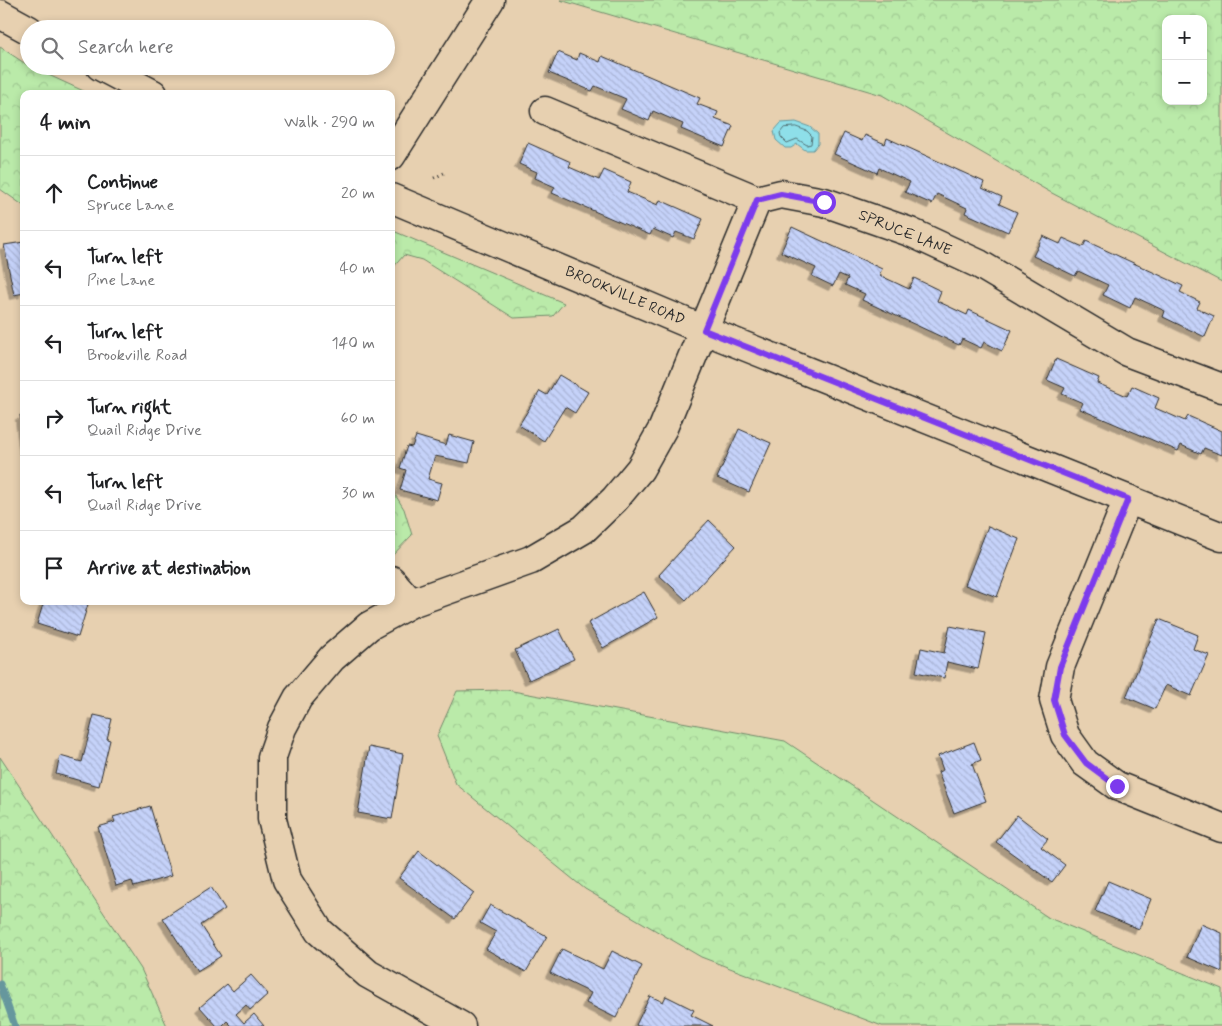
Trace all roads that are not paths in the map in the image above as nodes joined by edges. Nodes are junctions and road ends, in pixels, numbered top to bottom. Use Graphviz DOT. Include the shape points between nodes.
graph roads {
  1 [pos="490,0"];
  2 [pos="0,14"];
  3 [pos="20,25"];
  4 [pos="117,75"];
  5 [pos="145,90"];
  6 [pos="545,112"];
  7 [pos="395,150"];
  8 [pos="395,200"];
  9 [pos="757,200"];
  10 [pos="704,330"];
  11 [pos="1222,388"];
  12 [pos="1128,499"];
  13 [pos="1222,538"];
  14 [pos="395,585"];
  15 [pos="411,603"];
  16 [pos="1222,828"];
  17 [pos="461,1026"];
  1 -- 7 [label="street"];
  2 -- 3 [label="street"];
  4 -- 5 [label="street"];
  6 -- 9 [label="street"];
  8 -- 10 [label="street, BROOKVILLE ROAD"];
  9 -- 10 [label="street"];
  9 -- 11 [label="street, SPRUCE LANE" via="781,194 824,202 910,232 979,264 1127,352"];
  10 -- 12 [label="street, BROOKVILLE ROAD"];
  10 -- 15 [label="street" via="663,428 640,469 584,529 531,560"];
  12 -- 13 [label="street, BROOKVILLE ROAD"];
  12 -- 16 [label="street" via="1060,667 1054,700 1065,735 1086,763 1117,786"];
  14 -- 15 [label="street"];
  15 -- 17 [label="street" via="369,626 332,658 298,698 282,728 272,757 272,819 287,880 318,931 368,974"];
}
